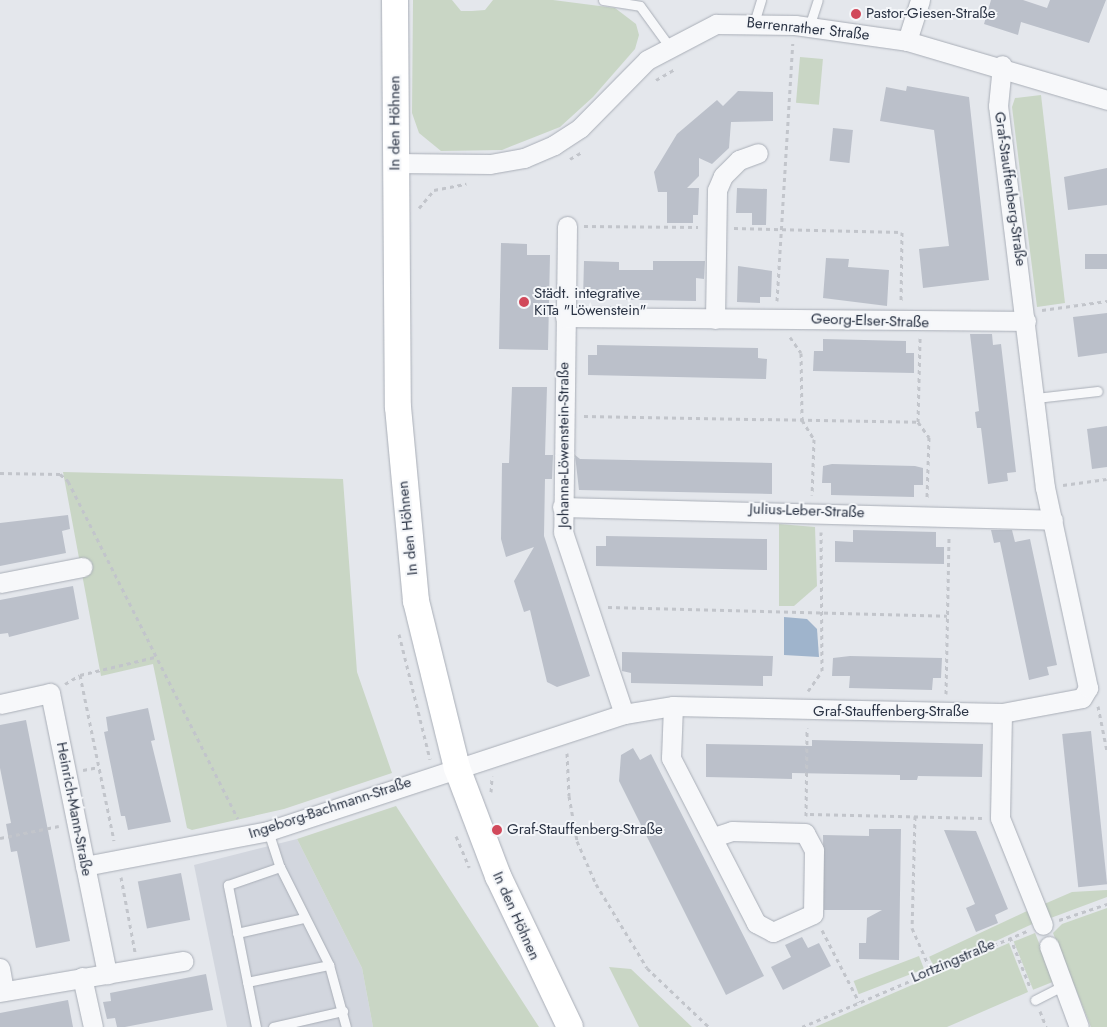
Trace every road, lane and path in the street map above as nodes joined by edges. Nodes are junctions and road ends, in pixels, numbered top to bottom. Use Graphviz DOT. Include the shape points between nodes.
graph roads {
  1 [pos="395,0"];
  2 [pos="603,0"];
  3 [pos="761,0"];
  4 [pos="818,0"];
  5 [pos="920,0"];
  6 [pos="754,22"];
  7 [pos="802,26"];
  8 [pos="908,41"];
  9 [pos="669,46"];
  10 [pos="1002,66"];
  11 [pos="1107,100"];
  12 [pos="758,153"];
  13 [pos="395,163"];
  14 [pos="567,226"];
  15 [pos="716,228"];
  16 [pos="783,230"];
  17 [pos="1107,301"];
  18 [pos="1026,316"];
  19 [pos="565,317"];
  20 [pos="776,318"];
  21 [pos="715,319"];
  22 [pos="900,323"];
  23 [pos="921,324"];
  24 [pos="1098,391"];
  25 [pos="1036,398"];
  26 [pos="563,416"];
  27 [pos="802,420"];
  28 [pos="918,422"];
  29 [pos="0,473"];
  30 [pos="1107,478"];
  31 [pos="1045,488"];
  32 [pos="562,507"];
  33 [pos="816,511"];
  34 [pos="927,516"];
  35 [pos="948,517"];
  36 [pos="1052,520"];
  37 [pos="82,567"];
  38 [pos="0,583"];
  39 [pos="588,606"];
  40 [pos="822,612"];
  41 [pos="947,616"];
  42 [pos="155,657"];
  43 [pos="80,675"];
  44 [pos="1088,688"];
  45 [pos="50,693"];
  46 [pos="0,704"];
  47 [pos="674,706"];
  48 [pos="805,712"];
  49 [pos="946,713"];
  50 [pos="1002,713"];
  51 [pos="624,714"];
  52 [pos="567,734"];
  53 [pos="1107,751"];
  54 [pos="457,768"];
  55 [pos="806,814"];
  56 [pos="915,816"];
  57 [pos="1000,818"];
  58 [pos="77,822"];
  59 [pos="268,831"];
  60 [pos="805,833"];
  61 [pos="247,836"];
  62 [pos="713,837"];
  63 [pos="0,838"];
  64 [pos="118,859"];
  65 [pos="85,866"];
  66 [pos="280,867"];
  67 [pos="1107,904"];
  68 [pos="813,914"];
  69 [pos="304,918"];
  70 [pos="1043,925"];
  71 [pos="237,933"];
  72 [pos="1010,937"];
  73 [pos="1049,946"];
  74 [pos="183,961"];
  75 [pos="329,965"];
  76 [pos="0,968"];
  77 [pos="138,968"];
  78 [pos="931,971"];
  79 [pos="107,974"];
  80 [pos="82,977"];
  81 [pos="247,982"];
  82 [pos="1065,985"];
  83 [pos="2,991"];
  84 [pos="1035,1000"];
  85 [pos="859,1002"];
  86 [pos="343,1011"];
  87 [pos="93,1027"];
  88 [pos="256,1027"];
  89 [pos="273,1027"];
  90 [pos="346,1027"];
  91 [pos="570,1027"];
  92 [pos="709,1027"];
  93 [pos="802,1027"];
  94 [pos="1046,1027"];
  95 [pos="1079,1027"];
  1 -- 13 [label="street, In den Höhnen"];
  2 -- 9 [label="lane" via="640,6"];
  3 -- 6 [label="lane"];
  4 -- 7 [label="lane"];
  5 -- 8 [label="street"];
  6 -- 7 [label="street, Berrenrather Straße"];
  6 -- 9 [label="street, Berrenrather Straße" via="716,24"];
  7 -- 8 [label="street, Berrenrather Straße"];
  7 -- 16 [label="path"];
  8 -- 10 [label="street, Berrenrather Straße"];
  9 -- 13 [label="street, Berrenrather Straße" via="647,60 580,128 554,146 524,158 490,164"];
  10 -- 11 [label="street, Berrenrather Straße"];
  10 -- 18 [label="street, Graf-Stauffenberg-Straße" via="998,106"];
  12 -- 15 [label="street" via="740,160 723,176 717,190"];
  13 -- 54 [label="street, In den Höhnen" via="398,407 408,533 426,652"];
  14 -- 15 [label="path"];
  14 -- 19 [label="street, Johanna-Löwenstein-Straße"];
  15 -- 16 [label="path"];
  15 -- 21 [label="street"];
  16 -- 20 [label="path"];
  16 -- 22 [label="path" via="902,232"];
  17 -- 18 [label="path"];
  18 -- 23 [label="street, Georg-Elser-Straße"];
  18 -- 25 [label="street, Graf-Stauffenberg-Straße"];
  19 -- 21 [label="street, Georg-Elser-Straße"];
  19 -- 26 [label="street, Johanna-Löwenstein-Straße"];
  20 -- 21 [label="street, Georg-Elser-Straße"];
  20 -- 22 [label="street, Georg-Elser-Straße"];
  20 -- 27 [label="path" via="801,353"];
  22 -- 23 [label="street, Georg-Elser-Straße"];
  23 -- 28 [label="path"];
  24 -- 25 [label="lane"];
  25 -- 31 [label="street, Graf-Stauffenberg-Straße"];
  26 -- 27 [label="path"];
  26 -- 32 [label="street, Johanna-Löwenstein-Straße"];
  27 -- 28 [label="path"];
  27 -- 33 [label="path" via="814,439"];
  28 -- 34 [label="path" via="929,437"];
  29 -- 42 [label="path" via="60,474 68,480"];
  30 -- 31 [label="path"];
  31 -- 36 [label="street, Graf-Stauffenberg-Straße"];
  32 -- 33 [label="street, Julius-Leber-Straße"];
  32 -- 39 [label="street, Johanna-Löwenstein-Straße" via="563,532"];
  33 -- 34 [label="street, Julius-Leber-Straße"];
  33 -- 40 [label="path"];
  34 -- 35 [label="street, Julius-Leber-Straße"];
  35 -- 36 [label="street, Julius-Leber-Straße"];
  35 -- 41 [label="path"];
  36 -- 44 [label="street, Graf-Stauffenberg-Straße"];
  37 -- 38 [label="street"];
  39 -- 40 [label="path"];
  39 -- 51 [label="street, Johanna-Löwenstein-Straße"];
  40 -- 41 [label="path"];
  40 -- 48 [label="path" via="822,671 802,698"];
  41 -- 49 [label="path"];
  42 -- 43 [label="path"];
  42 -- 61 [label="path"];
  43 -- 45 [label="path"];
  43 -- 64 [label="path"];
  44 -- 50 [label="street, Graf-Stauffenberg-Straße" via="1082,698"];
  44 -- 53 [label="path" via="1098,708"];
  45 -- 46 [label="street"];
  45 -- 58 [label="street, Heinrich-Mann-Straße"];
  47 -- 48 [label="street, Graf-Stauffenberg-Straße"];
  47 -- 51 [label="street, Graf-Stauffenberg-Straße"];
  47 -- 62 [label="street" via="671,758"];
  48 -- 49 [label="street, Graf-Stauffenberg-Straße"];
  48 -- 55 [label="path"];
  49 -- 50 [label="street, Graf-Stauffenberg-Straße"];
  50 -- 57 [label="street"];
  51 -- 52 [label="street, Graf-Stauffenberg-Straße"];
  52 -- 54 [label="street, Graf-Stauffenberg-Straße"];
  52 -- 92 [label="path" via="569,796 577,841 596,884 647,968"];
  54 -- 59 [label="street, Ingeborg-Bachmann-Straße"];
  54 -- 91 [label="street, In den Höhnen" via="498,876"];
  55 -- 56 [label="path"];
  55 -- 60 [label="path"];
  56 -- 57 [label="path"];
  56 -- 78 [label="path" via="912,928"];
  57 -- 70 [label="street"];
  58 -- 63 [label="path"];
  58 -- 65 [label="street, Heinrich-Mann-Straße"];
  59 -- 61 [label="street, Ingeborg-Bachmann-Straße"];
  59 -- 66 [label="lane"];
  60 -- 62 [label="street" via="732,831"];
  60 -- 68 [label="street" via="814,850"];
  61 -- 64 [label="street, Ingeborg-Bachmann-Straße"];
  62 -- 68 [label="street" via="756,923 772,932"];
  64 -- 65 [label="street, Ingeborg-Bachmann-Straße"];
  64 -- 77 [label="path"];
  65 -- 79 [label="street, Heinrich-Mann-Straße"];
  66 -- 69 [label="lane"];
  66 -- 71 [label="lane" via="228,885"];
  67 -- 70 [label="path, Lortzingstraße"];
  68 -- 85 [label="path"];
  69 -- 71 [label="lane"];
  69 -- 75 [label="lane"];
  70 -- 72 [label="path, Lortzingstraße"];
  71 -- 81 [label="lane"];
  72 -- 78 [label="path, Lortzingstraße"];
  72 -- 84 [label="path"];
  73 -- 82 [label="street"];
  74 -- 77 [label="street"];
  75 -- 81 [label="lane"];
  75 -- 86 [label="lane"];
  76 -- 83 [label="street"];
  77 -- 79 [label="street"];
  78 -- 85 [label="path, Lortzingstraße"];
  79 -- 80 [label="street"];
  80 -- 83 [label="street"];
  80 -- 87 [label="street"];
  81 -- 88 [label="lane"];
  82 -- 84 [label="lane"];
  82 -- 95 [label="street"];
  84 -- 94 [label="path"];
  85 -- 93 [label="path, Lortzingstraße"];
  86 -- 89 [label="lane"];
  86 -- 90 [label="lane"];
}
